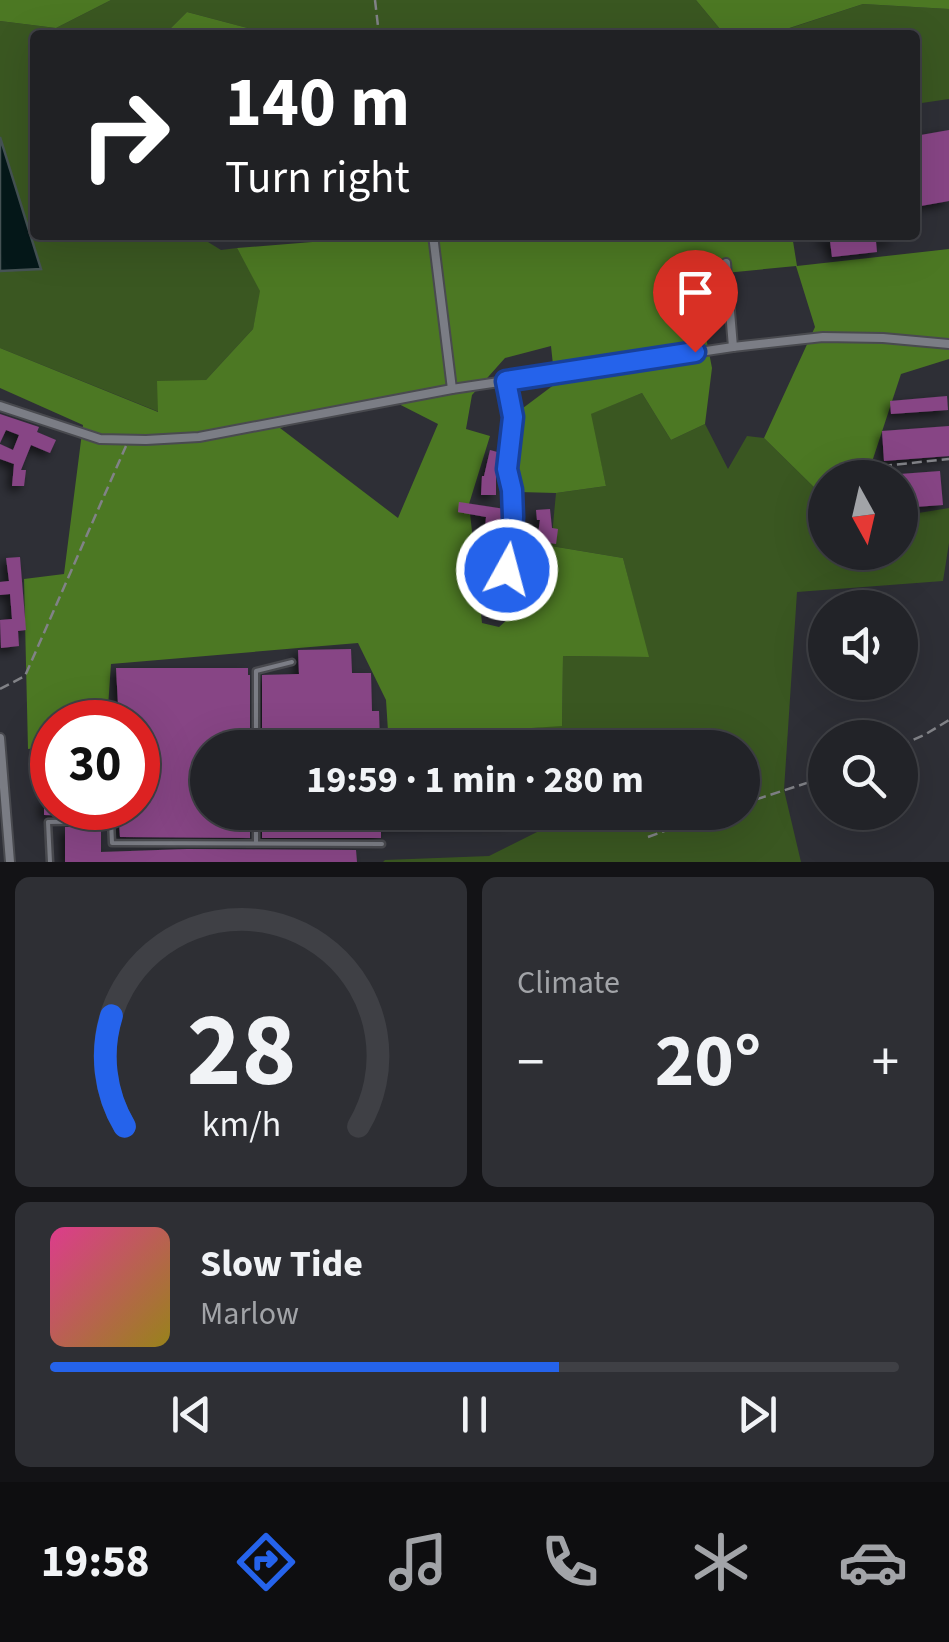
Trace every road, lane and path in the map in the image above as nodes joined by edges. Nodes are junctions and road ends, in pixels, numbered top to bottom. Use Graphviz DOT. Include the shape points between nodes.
graph roads {
  1 [pos="375,0"];
  2 [pos="379,30"];
  3 [pos="434,240"];
  4 [pos="726,264"];
  5 [pos="949,344"];
  6 [pos="733,347"];
  7 [pos="506,381"];
  8 [pos="452,389"];
  9 [pos="0,406"];
  10 [pos="128,440"];
  11 [pos="949,459"];
  12 [pos="918,462"];
  13 [pos="507,570"];
  14 [pos="292,662"];
  15 [pos="0,689"];
  16 [pos="949,720"];
  17 [pos="256,730"];
  18 [pos="918,736"];
  19 [pos="0,738"];
  20 [pos="808,783"];
  21 [pos="760,798"];
  22 [pos="256,830"];
  23 [pos="669,830"];
  24 [pos="648,838"];
  25 [pos="256,843"];
  26 [pos="382,844"];
  27 [pos="10,862"];
  28 [pos="50,862"];
  1 -- 2 [label="path"];
  3 -- 8 [label="street"];
  4 -- 6 [label="street"];
  5 -- 6 [label="street" via="823,338"];
  6 -- 7 [label="street"];
  7 -- 8 [label="street"];
  7 -- 13 [label="street" via="513,417"];
  8 -- 10 [label="street" via="199,437"];
  9 -- 10 [label="street" via="100,439"];
  10 -- 15 [label="path" via="25,676"];
  11 -- 12 [label="path"];
  14 -- 17 [label="lane" via="256,670"];
  16 -- 18 [label="path"];
  19 -- 27 [label="street"];
  20 -- 21 [label="path"];
  22 -- 25 [label="lane"];
  23 -- 24 [label="path"];
  25 -- 26 [label="lane"];
  25 -- 28 [label="lane" via="112,842 111,820 48,822"];
}
